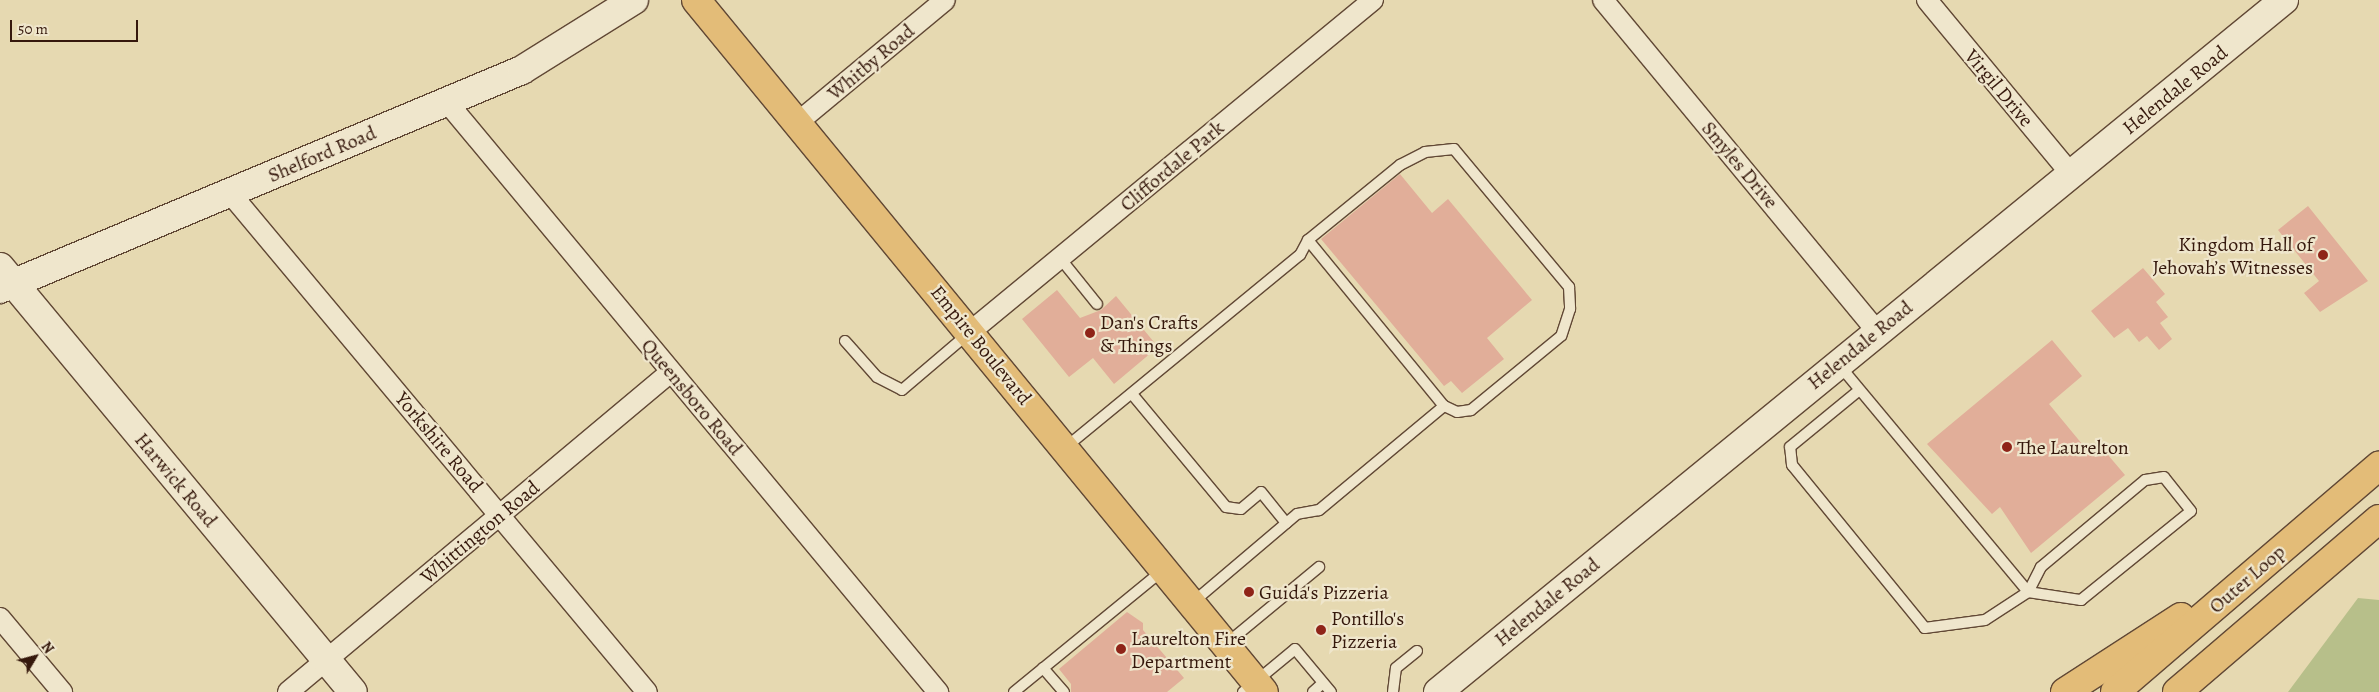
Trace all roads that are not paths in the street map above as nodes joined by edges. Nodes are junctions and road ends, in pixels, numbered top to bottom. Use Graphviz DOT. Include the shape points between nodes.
graph roads {
  1 [pos="634,0"];
  2 [pos="696,0"];
  3 [pos="945,0"];
  4 [pos="1373,0"];
  5 [pos="1603,0"];
  6 [pos="1927,0"];
  7 [pos="2284,0"];
  8 [pos="447,102"];
  9 [pos="797,123"];
  10 [pos="2072,175"];
  11 [pos="230,193"];
  12 [pos="1308,240"];
  13 [pos="1060,258"];
  14 [pos="5,280"];
  15 [pos="1097,304"];
  16 [pos="1877,331"];
  17 [pos="970,332"];
  18 [pos="845,341"];
  19 [pos="1838,363"];
  20 [pos="671,372"];
  21 [pos="1857,392"];
  22 [pos="1132,394"];
  23 [pos="1444,406"];
  24 [pos="1065,448"];
  25 [pos="2379,466"];
  26 [pos="500,516"];
  27 [pos="2379,520"];
  28 [pos="1286,523"];
  29 [pos="2274,556"];
  30 [pos="1319,567"];
  31 [pos="1164,570"];
  32 [pos="2028,592"];
  33 [pos="1191,603"];
  34 [pos="0,618"];
  35 [pos="1225,645"];
  36 [pos="1417,651"];
  37 [pos="326,660"];
  38 [pos="1044,668"];
  39 [pos="1323,683"];
  40 [pos="1254,689"];
  41 [pos="62,692"];
  42 [pos="288,692"];
  43 [pos="353,692"];
  44 [pos="647,692"];
  45 [pos="938,692"];
  46 [pos="1014,692"];
  47 [pos="1064,692"];
  48 [pos="1313,692"];
  49 [pos="1330,692"];
  50 [pos="1393,692"];
  51 [pos="1438,692"];
  52 [pos="2065,692"];
  53 [pos="2115,692"];
  54 [pos="2177,692"];
  1 -- 8 [label="street, Shelford Road" via="555,53"];
  2 -- 9 [label="main road, Empire Boulevard"];
  3 -- 9 [label="street, Whitby Road"];
  4 -- 13 [label="street, Cliffordale Park"];
  5 -- 16 [label="street, Smyles Drive"];
  6 -- 10 [label="street, Virgil Drive"];
  7 -- 10 [label="street, Helendale Road"];
  8 -- 11 [label="street, Shelford Road"];
  8 -- 20 [label="street, Queensboro Road"];
  9 -- 17 [label="main road, Empire Boulevard"];
  10 -- 16 [label="street, Helendale Road"];
  11 -- 14 [label="street, Shelford Road"];
  11 -- 26 [label="street, Yorkshire Road"];
  12 -- 22 [label="lane" via="1300,255"];
  12 -- 23 [label="lane"];
  12 -- 23 [label="lane" via="1400,165 1425,152 1454,149 1569,287 1570,309 1561,336 1470,410 1457,412"];
  13 -- 15 [label="lane"];
  13 -- 17 [label="street, Cliffordale Park"];
  14 -- 37 [label="street, Harwick Road"];
  16 -- 19 [label="street, Helendale Road"];
  17 -- 18 [label="lane" via="902,390 877,377"];
  17 -- 24 [label="main road, Empire Boulevard"];
  19 -- 21 [label="lane"];
  19 -- 51 [label="street, Helendale Road"];
  20 -- 26 [label="street, Whittington Road"];
  20 -- 45 [label="street, Queensboro Road"];
  21 -- 32 [label="lane"];
  21 -- 32 [label="lane" via="1790,447 1792,465 1925,628 1985,620"];
  22 -- 24 [label="lane"];
  22 -- 28 [label="lane" via="1226,507 1241,509 1261,492"];
  23 -- 28 [label="lane" via="1319,510 1297,514"];
  24 -- 31 [label="main road, Empire Boulevard"];
  25 -- 29 [label="main road, Outer Loop"];
  26 -- 37 [label="street, Whittington Road"];
  26 -- 44 [label="street, Yorkshire Road"];
  27 -- 54 [label="main road, Outer Loop"];
  28 -- 33 [label="lane"];
  29 -- 52 [label="main road"];
  29 -- 53 [label="main road, Outer Loop"];
  30 -- 35 [label="lane"];
  31 -- 33 [label="main road, Empire Boulevard"];
  31 -- 38 [label="lane"];
  32 -- 32 [label="lane" via="2080,600 2191,511 2164,477 2145,480 2041,566"];
  33 -- 35 [label="main road, Empire Boulevard"];
  34 -- 41 [label="street"];
  35 -- 40 [label="main road, Empire Boulevard"];
  36 -- 50 [label="lane" via="1396,668"];
  37 -- 42 [label="street, Whittington Road"];
  37 -- 43 [label="street, Harwick Road"];
  38 -- 46 [label="lane"];
  38 -- 47 [label="lane"];
  39 -- 40 [label="lane" via="1295,649"];
  39 -- 48 [label="lane"];
  39 -- 49 [label="lane"];
}
